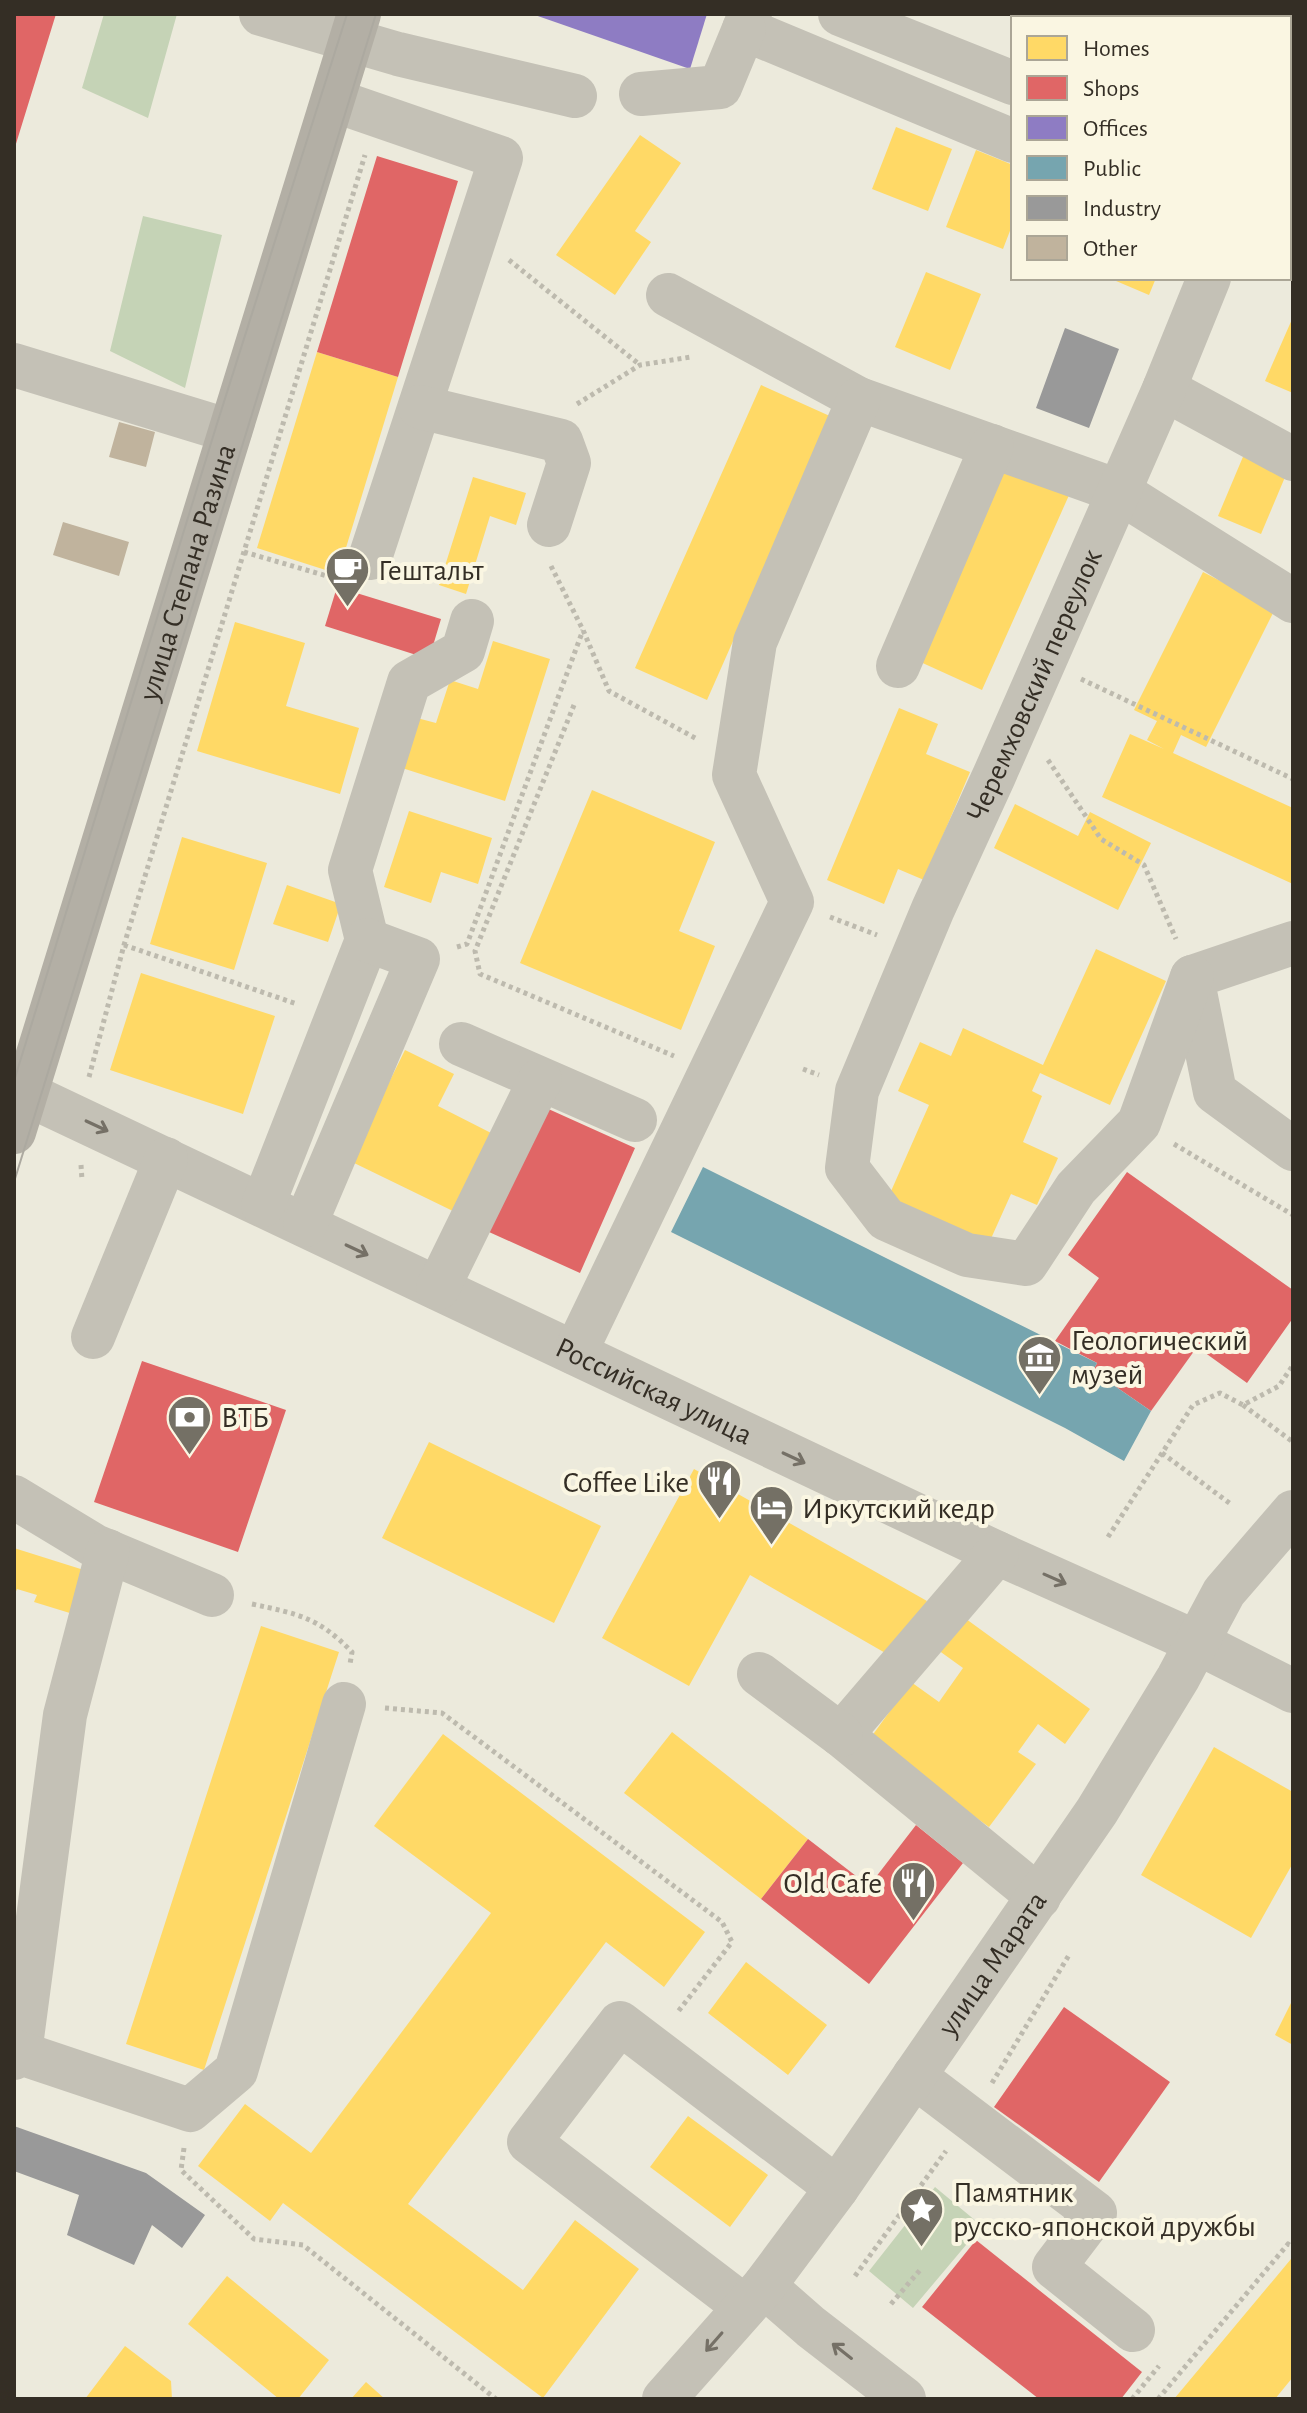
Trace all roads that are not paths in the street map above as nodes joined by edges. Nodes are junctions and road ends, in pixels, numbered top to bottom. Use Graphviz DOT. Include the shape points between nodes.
graph roads {
  1 [pos="261,14"];
  2 [pos="840,14"];
  3 [pos="747,22"];
  4 [pos="355,27"];
  5 [pos="1011,82"];
  6 [pos="641,94"];
  7 [pos="575,96"];
  8 [pos="333,100"];
  9 [pos="1011,140"];
  10 [pos="1208,280"];
  11 [pos="668,295"];
  12 [pos="14,365"];
  13 [pos="1164,389"];
  14 [pos="859,399"];
  15 [pos="420,407"];
  16 [pos="230,431"];
  17 [pos="992,446"];
  18 [pos="1293,459"];
  19 [pos="1118,491"];
  20 [pos="549,525"];
  21 [pos="370,558"];
  22 [pos="1293,601"];
  23 [pos="472,621"];
  24 [pos="898,666"];
  25 [pos="367,940"];
  26 [pos="1293,943"];
  27 [pos="1192,977"];
  28 [pos="461,1044"];
  29 [pos="540,1080"];
  30 [pos="18,1104"];
  31 [pos="635,1120"];
  32 [pos="1293,1149"];
  33 [pos="166,1159"];
  34 [pos="263,1205"];
  35 [pos="305,1225"];
  36 [pos="438,1288"];
  37 [pos="93,1337"];
  38 [pos="575,1353"];
  39 [pos="14,1497"];
  40 [pos="1293,1512"];
  41 [pos="108,1551"];
  42 [pos="997,1553"];
  43 [pos="212,1595"];
  44 [pos="1198,1643"];
  45 [pos="759,1674"];
  46 [pos="1293,1691"];
  47 [pos="344,1704"];
  48 [pos="841,1735"];
  49 [pos="1039,1897"];
  50 [pos="17,2056"];
  51 [pos="914,2076"];
  52 [pos="837,2188"];
  53 [pos="755,2296"];
  54 [pos="1133,2330"];
  55 [pos="664,2399"];
  56 [pos="904,2399"];
  1 -- 4 [label="street"];
  2 -- 5 [label="street"];
  3 -- 6 [label="street" via="720,87"];
  3 -- 9 [label="street"];
  4 -- 7 [label="street" via="398,54"];
  4 -- 8 [label="main road, улица Степана Разина"];
  8 -- 15 [label="street" via="501,158"];
  8 -- 16 [label="main road, улица Степана Разина"];
  10 -- 13 [label="street, Черемховский переулок"];
  11 -- 14 [label="street"];
  12 -- 16 [label="street"];
  13 -- 18 [label="street"];
  13 -- 19 [label="street, Черемховский переулок"];
  14 -- 17 [label="street"];
  14 -- 38 [label="street" via="755,642 734,775 792,902"];
  15 -- 20 [label="street" via="561,441 569,463"];
  15 -- 21 [label="street"];
  16 -- 30 [label="main road, улица Степана Разина"];
  17 -- 19 [label="street"];
  17 -- 24 [label="street"];
  19 -- 22 [label="street"];
  19 -- 27 [label="street, Черемховский переулок" via="857,1091 847,1168 886,1219 967,1255 1026,1264 1076,1188 1139,1123"];
  23 -- 25 [label="street" via="463,651 409,682 350,870"];
  25 -- 34 [label="street"];
  25 -- 35 [label="street" via="418,959"];
  26 -- 27 [label="street"];
  27 -- 32 [label="street" via="1215,1092"];
  28 -- 29 [label="street"];
  29 -- 31 [label="street"];
  29 -- 36 [label="street"];
  30 -- 33 [label="street, Российская улица, one-way" via="78,1117"];
  33 -- 34 [label="street, Российская улица"];
  33 -- 37 [label="street"];
  34 -- 35 [label="street, Российская улица"];
  35 -- 36 [label="street, Российская улица, one-way"];
  36 -- 38 [label="street, Российская улица"];
  38 -- 42 [label="street, Российская улица, one-way"];
  39 -- 41 [label="street"];
  40 -- 44 [label="street, улица Марата" via="1224,1592"];
  41 -- 43 [label="street"];
  41 -- 50 [label="street" via="65,1715"];
  42 -- 44 [label="street, Российская улица, one-way"];
  42 -- 48 [label="street"];
  44 -- 46 [label="street, Российская улица"];
  44 -- 49 [label="street, улица Марата"];
  45 -- 48 [label="street"];
  47 -- 50 [label="street" via="236,2071 190,2110"];
  48 -- 49 [label="street"];
  49 -- 51 [label="street, улица Марата"];
  51 -- 52 [label="street, улица Марата"];
  51 -- 54 [label="street" via="1095,2213 1054,2267"];
  52 -- 53 [label="street, улица Марата"];
  52 -- 53 [label="street" via="620,2023 529,2142"];
  53 -- 55 [label="street, улица Марата, one-way"];
  56 -- 53 [label="street, one-way" via="811,2327"];
}
